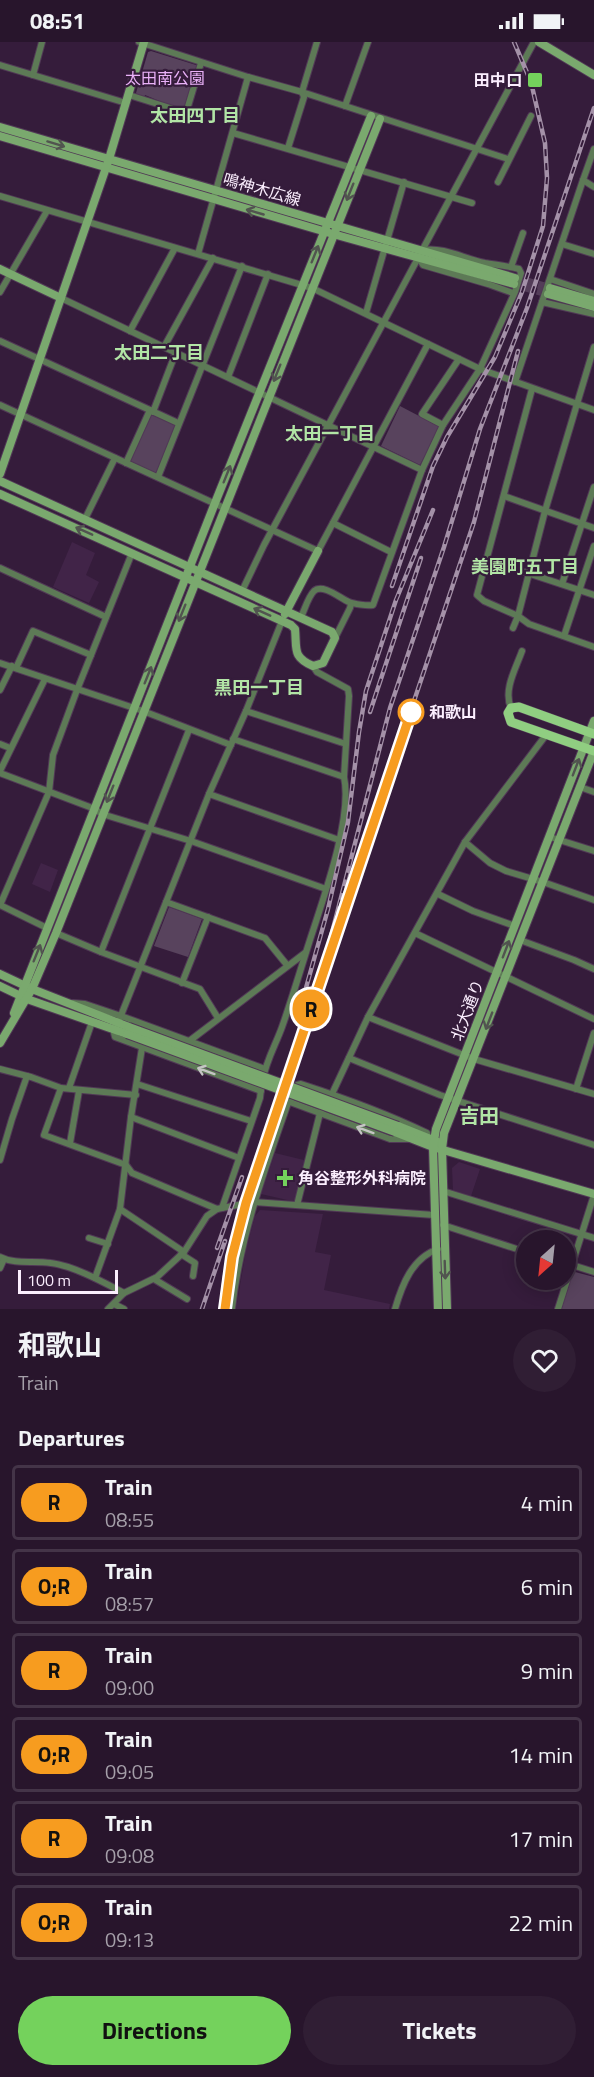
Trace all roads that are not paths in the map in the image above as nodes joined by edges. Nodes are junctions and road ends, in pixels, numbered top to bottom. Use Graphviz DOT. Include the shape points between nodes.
graph roads {
  1 [pos="42,42"];
  2 [pos="317,42"];
  3 [pos="368,42"];
  4 [pos="534,42"];
  5 [pos="539,42"];
  6 [pos="142,43"];
  7 [pos="201,63"];
  8 [pos="0,65"];
  9 [pos="33,75"];
  10 [pos="594,75"];
  11 [pos="248,77"];
  12 [pos="303,92"];
  13 [pos="127,99"];
  14 [pos="345,106"];
  15 [pos="531,116"];
  16 [pos="375,117"];
  17 [pos="0,127"];
  18 [pos="233,133"];
  19 [pos="0,136"];
  20 [pos="288,148"];
  21 [pos="594,149"];
  22 [pos="476,150"];
  23 [pos="508,159"];
  24 [pos="107,163"];
  25 [pos="355,167"];
  26 [pos="583,180"];
  27 [pos="404,182"];
  28 [pos="498,182"];
  29 [pos="594,187"];
  30 [pos="214,195"];
  31 [pos="0,196"];
  32 [pos="452,196"];
  33 [pos="472,203"];
  34 [pos="47,211"];
  35 [pos="87,221"];
  36 [pos="330,229"];
  37 [pos="523,233"];
  38 [pos="385,244"];
  39 [pos="562,244"];
  40 [pos="175,248"];
  41 [pos="198,254"];
  42 [pos="421,254"];
  43 [pos="594,254"];
  44 [pos="213,258"];
  45 [pos="242,267"];
  46 [pos="511,267"];
  47 [pos="0,269"];
  48 [pos="10,274"];
  49 [pos="268,274"];
  50 [pos="514,285"];
  51 [pos="307,286"];
  52 [pos="550,287"];
  53 [pos="0,292"];
  54 [pos="594,294"];
  55 [pos="61,298"];
  56 [pos="594,301"];
  57 [pos="542,302"];
  58 [pos="594,308"];
  59 [pos="366,314"];
  60 [pos="594,314"];
  61 [pos="383,322"];
  62 [pos="130,331"];
  63 [pos="0,341"];
  64 [pos="428,344"];
  65 [pos="164,347"];
  66 [pos="594,347"];
  67 [pos="176,352"];
  68 [pos="459,358"];
  69 [pos="39,359"];
  70 [pos="203,365"];
  71 [pos="480,369"];
  72 [pos="228,377"];
  73 [pos="515,382"];
  74 [pos="532,389"];
  75 [pos="264,394"];
  76 [pos="0,405"];
  77 [pos="577,405"];
  78 [pos="594,410"];
  79 [pos="152,411"];
  80 [pos="20,414"];
  81 [pos="178,423"];
  82 [pos="443,425"];
  83 [pos="328,426"];
  84 [pos="374,447"];
  85 [pos="115,458"];
  86 [pos="126,463"];
  87 [pos="422,470"];
  88 [pos="0,474"];
  89 [pos="158,477"];
  90 [pos="0,481"];
  91 [pos="594,487"];
  92 [pos="0,494"];
  93 [pos="504,496"];
  94 [pos="215,503"];
  95 [pos="224,508"];
  96 [pos="545,511"];
  97 [pos="85,519"];
  98 [pos="333,523"];
  99 [pos="582,524"];
  100 [pos="594,528"];
  101 [pos="273,529"];
  102 [pos="594,546"];
  103 [pos="318,550"];
  104 [pos="391,552"];
  105 [pos="132,553"];
  106 [pos="488,560"];
  107 [pos="0,568"];
  108 [pos="194,569"];
  109 [pos="529,573"];
  110 [pos="190,580"];
  111 [pos="562,584"];
  112 [pos="580,590"];
  113 [pos="242,591"];
  114 [pos="594,596"];
  115 [pos="351,603"];
  116 [pos="286,610"];
  117 [pos="518,616"];
  118 [pos="106,617"];
  119 [pos="301,617"];
  120 [pos="282,621"];
  121 [pos="513,628"];
  122 [pos="564,636"];
  123 [pos="335,638"];
  124 [pos="594,647"];
  125 [pos="522,651"];
  126 [pos="91,655"];
  127 [pos="0,663"];
  128 [pos="313,666"];
  129 [pos="14,667"];
  130 [pos="45,679"];
  131 [pos="0,690"];
  132 [pos="77,690"];
  133 [pos="511,708"];
  134 [pos="139,710"];
  135 [pos="246,711"];
  136 [pos="594,721"];
  137 [pos="189,730"];
  138 [pos="592,733"];
  139 [pos="546,735"];
  140 [pos="232,742"];
  141 [pos="0,744"];
  142 [pos="346,744"];
  143 [pos="10,748"];
  144 [pos="584,748"];
  145 [pos="594,751"];
  146 [pos="0,772"];
  147 [pos="344,777"];
  148 [pos="580,787"];
  149 [pos="49,792"];
  150 [pos="594,792"];
  151 [pos="209,794"];
  152 [pos="98,811"];
  153 [pos="149,829"];
  154 [pos="554,838"];
  155 [pos="339,840"];
  156 [pos="191,842"];
  157 [pos="465,842"];
  158 [pos="594,851"];
  159 [pos="538,880"];
  160 [pos="326,889"];
  161 [pos="438,894"];
  162 [pos="594,900"];
  163 [pos="166,903"];
  164 [pos="0,905"];
  165 [pos="208,917"];
  166 [pos="515,926"];
  167 [pos="47,928"];
  168 [pos="56,933"];
  169 [pos="415,933"];
  170 [pos="520,940"];
  171 [pos="101,952"];
  172 [pos="306,953"];
  173 [pos="287,965"];
  174 [pos="141,966"];
  175 [pos="594,969"];
  176 [pos="0,974"];
  177 [pos="501,975"];
  178 [pos="182,983"];
  179 [pos="0,986"];
  180 [pos="28,987"];
  181 [pos="24,997"];
  182 [pos="368,1017"];
  183 [pos="218,1018"];
  184 [pos="594,1019"];
  185 [pos="92,1022"];
  186 [pos="118,1023"];
  187 [pos="594,1033"];
  188 [pos="188,1042"];
  189 [pos="0,1043"];
  190 [pos="142,1048"];
  191 [pos="349,1058"];
  192 [pos="470,1058"];
  193 [pos="0,1069"];
  194 [pos="265,1069"];
  195 [pos="27,1076"];
  196 [pos="137,1084"];
  197 [pos="61,1088"];
  198 [pos="69,1088"];
  199 [pos="576,1089"];
  200 [pos="79,1091"];
  201 [pos="261,1091"];
  202 [pos="332,1094"];
  203 [pos="594,1094"];
  204 [pos="136,1095"];
  205 [pos="453,1099"];
  206 [pos="290,1101"];
  207 [pos="320,1113"];
  208 [pos="131,1117"];
  209 [pos="251,1120"];
  210 [pos="397,1129"];
  211 [pos="411,1139"];
  212 [pos="70,1143"];
  213 [pos="436,1144"];
  214 [pos="594,1145"];
  215 [pos="239,1158"];
  216 [pos="0,1160"];
  217 [pos="126,1165"];
  218 [pos="442,1191"];
  219 [pos="594,1194"];
  220 [pos="253,1202"];
  221 [pos="297,1205"];
  222 [pos="219,1208"];
  223 [pos="120,1209"];
  224 [pos="434,1215"];
  225 [pos="443,1225"];
  226 [pos="582,1234"];
  227 [pos="89,1238"];
  228 [pos="594,1238"];
  229 [pos="108,1244"];
  230 [pos="576,1248"];
  231 [pos="440,1249"];
  232 [pos="516,1249"];
  233 [pos="182,1253"];
  234 [pos="2,1258"];
  235 [pos="576,1266"];
  236 [pos="0,1268"];
  237 [pos="594,1272"];
  238 [pos="193,1276"];
  239 [pos="95,1278"];
  240 [pos="154,1279"];
  241 [pos="563,1290"];
  242 [pos="124,1293"];
  243 [pos="184,1299"];
  244 [pos="111,1306"];
  245 [pos="124,1309"];
  246 [pos="232,1309"];
  247 [pos="395,1309"];
  248 [pos="438,1309"];
  249 [pos="447,1309"];
  250 [pos="558,1309"];
  1 -- 9 [label="street"];
  2 -- 12 [label="street"];
  3 -- 14 [label="street"];
  4 -- 22 [label="street"];
  5 -- 10 [label="street"];
  6 -- 7 [label="street"];
  6 -- 13 [label="street"];
  7 -- 11 [label="street"];
  7 -- 13 [label="street" via="186,113"];
  8 -- 9 [label="street"];
  9 -- 13 [label="street"];
  11 -- 12 [label="street"];
  11 -- 18 [label="street"];
  12 -- 14 [label="street"];
  12 -- 20 [label="street"];
  13 -- 24 [label="street"];
  14 -- 16 [label="street"];
  15 -- 23 [label="street"];
  16 -- 22 [label="street"];
  16 -- 25 [label="street"];
  17 -- 24 [label="street, 鳴神木広線, one-way"];
  18 -- 20 [label="street"];
  18 -- 30 [label="street"];
  19 -- 24 [label="street, 鳴神木広線"];
  20 -- 25 [label="street"];
  21 -- 26 [label="street"];
  22 -- 23 [label="street"];
  22 -- 32 [label="street"];
  23 -- 28 [label="street"];
  24 -- 30 [label="street, 鳴神木広線"];
  24 -- 35 [label="street"];
  25 -- 27 [label="street"];
  25 -- 36 [label="street"];
  26 -- 29 [label="street"];
  26 -- 39 [label="street"];
  27 -- 32 [label="street"];
  27 -- 38 [label="street"];
  30 -- 36 [label="street, 鳴神木広線"];
  30 -- 41 [label="street"];
  31 -- 34 [label="street"];
  32 -- 33 [label="street"];
  32 -- 42 [label="street"];
  34 -- 35 [label="street"];
  34 -- 48 [label="street"];
  35 -- 40 [label="street"];
  35 -- 55 [label="street"];
  36 -- 38 [label="street, 鳴神木広線"];
  36 -- 51 [label="street"];
  37 -- 46 [label="street"];
  38 -- 42 [label="street, 鳴神木広線"];
  38 -- 59 [label="street"];
  39 -- 43 [label="street"];
  39 -- 52 [label="street"];
  40 -- 41 [label="street"];
  40 -- 62 [label="street"];
  41 -- 44 [label="street"];
  42 -- 46 [label="street" via="435,248"];
  42 -- 50 [label="street, 鳴神木広線"];
  42 -- 50 [label="street" via="423,265 488,284"];
  42 -- 61 [label="street"];
  44 -- 45 [label="street"];
  44 -- 65 [label="street"];
  45 -- 49 [label="street"];
  45 -- 70 [label="street"];
  46 -- 50 [label="street" via="521,273"];
  47 -- 48 [label="street"];
  48 -- 53 [label="street"];
  48 -- 55 [label="street"];
  49 -- 51 [label="street"];
  49 -- 72 [label="street"];
  50 -- 71 [label="street"];
  51 -- 59 [label="street"];
  51 -- 75 [label="street"];
  52 -- 54 [label="street"];
  52 -- 56 [label="street"];
  52 -- 57 [label="street"];
  52 -- 58 [label="street"];
  55 -- 62 [label="street"];
  55 -- 69 [label="street"];
  57 -- 60 [label="street"];
  57 -- 73 [label="street"];
  59 -- 61 [label="street"];
  61 -- 64 [label="street"];
  61 -- 83 [label="street"];
  62 -- 65 [label="street"];
  63 -- 69 [label="street"];
  64 -- 68 [label="street"];
  64 -- 84 [label="street"];
  65 -- 67 [label="street"];
  66 -- 77 [label="street"];
  67 -- 70 [label="street"];
  67 -- 79 [label="street"];
  68 -- 71 [label="street"];
  68 -- 82 [label="street" via="422,414"];
  69 -- 79 [label="street"];
  69 -- 80 [label="street"];
  70 -- 72 [label="street"];
  70 -- 81 [label="street"];
  71 -- 73 [label="street"];
  71 -- 82 [label="street"];
  72 -- 75 [label="street"];
  73 -- 74 [label="street"];
  74 -- 77 [label="street"];
  74 -- 93 [label="street"];
  75 -- 83 [label="street"];
  94 -- 75 [label="street, one-way"];
  75 -- 95 [label="street"];
  76 -- 80 [label="street"];
  77 -- 78 [label="street"];
  77 -- 96 [label="street"];
  79 -- 81 [label="street"];
  79 -- 86 [label="street"];
  80 -- 85 [label="street"];
  80 -- 88 [label="street"];
  81 -- 89 [label="street"];
  82 -- 87 [label="street"];
  83 -- 84 [label="street"];
  83 -- 101 [label="street"];
  84 -- 87 [label="street"];
  84 -- 98 [label="street"];
  85 -- 86 [label="street"];
  85 -- 97 [label="street"];
  86 -- 89 [label="street"];
  87 -- 104 [label="street"];
  89 -- 94 [label="street"];
  90 -- 97 [label="street"];
  91 -- 99 [label="street"];
  105 -- 92 [label="street, one-way"];
  93 -- 96 [label="street"];
  93 -- 106 [label="street"];
  94 -- 95 [label="street"];
  94 -- 108 [label="street"];
  95 -- 101 [label="street"];
  95 -- 108 [label="street"];
  96 -- 99 [label="street"];
  96 -- 109 [label="street"];
  97 -- 108 [label="street"];
  98 -- 103 [label="street"];
  98 -- 104 [label="street"];
  99 -- 100 [label="street"];
  99 -- 111 [label="street"];
  101 -- 103 [label="street"];
  101 -- 113 [label="street"];
  102 -- 112 [label="street"];
  103 -- 116 [label="street"];
  104 -- 115 [label="street" via="373,605"];
  105 -- 110 [label="street"];
  105 -- 118 [label="street"];
  106 -- 109 [label="street"];
  106 -- 117 [label="street" via="477,595"];
  107 -- 118 [label="street"];
  108 -- 110 [label="street"];
  108 -- 113 [label="street"];
  109 -- 111 [label="street"];
  109 -- 117 [label="street"];
  120 -- 110 [label="street, one-way"];
  110 -- 134 [label="street"];
  111 -- 112 [label="street"];
  112 -- 114 [label="street"];
  112 -- 122 [label="street"];
  113 -- 116 [label="street"];
  115 -- 119 [label="street" via="317,589"];
  115 -- 123 [label="street"];
  116 -- 119 [label="street"];
  116 -- 120 [label="street"];
  117 -- 121 [label="street"];
  117 -- 122 [label="street"];
  118 -- 126 [label="street"];
  119 -- 123 [label="street" via="332,632"];
  120 -- 128 [label="street" via="296,628 297,656"];
  120 -- 135 [label="street"];
  122 -- 124 [label="street"];
  123 -- 128 [label="street" via="323,663"];
  125 -- 133 [label="street" via="508,692"];
  126 -- 129 [label="street" via="33,631"];
  126 -- 132 [label="street"];
  127 -- 129 [label="street"];
  128 -- 142 [label="street" via="348,689"];
  129 -- 130 [label="street"];
  129 -- 131 [label="street"];
  130 -- 132 [label="street"];
  130 -- 143 [label="street"];
  132 -- 134 [label="street"];
  132 -- 149 [label="street" via="53,755"];
  133 -- 138 [label="main road" via="519,707"];
  133 -- 139 [label="main road" via="511,723"];
  134 -- 137 [label="street"];
  134 -- 152 [label="street"];
  135 -- 140 [label="street"];
  135 -- 142 [label="street"];
  136 -- 138 [label="street, 北大通り"];
  137 -- 140 [label="street"];
  137 -- 153 [label="street"];
  138 -- 144 [label="street, 北大通り"];
  139 -- 144 [label="main road"];
  139 -- 157 [label="street"];
  140 -- 147 [label="street"];
  140 -- 151 [label="street"];
  141 -- 143 [label="street"];
  142 -- 147 [label="street"];
  143 -- 146 [label="street"];
  144 -- 145 [label="main road"];
  154 -- 144 [label="street, 北大通り, one-way"];
  145 -- 148 [label="street, 北大通り"];
  146 -- 149 [label="street"];
  147 -- 155 [label="street"];
  148 -- 150 [label="street"];
  148 -- 154 [label="street, 北大通り"];
  149 -- 152 [label="street"];
  149 -- 164 [label="street"];
  151 -- 155 [label="street"];
  151 -- 156 [label="street"];
  152 -- 153 [label="street"];
  152 -- 167 [label="street"];
  152 -- 168 [label="street"];
  153 -- 156 [label="street"];
  153 -- 171 [label="street"];
  154 -- 158 [label="street"];
  154 -- 159 [label="street, 北大通り"];
  155 -- 160 [label="street"];
  156 -- 160 [label="street"];
  156 -- 163 [label="street"];
  157 -- 159 [label="street" via="490,863"];
  157 -- 161 [label="street"];
  159 -- 162 [label="street"];
  159 -- 166 [label="street, 北大通り"];
  159 -- 170 [label="street, 北大通り"];
  160 -- 172 [label="street"];
  161 -- 166 [label="street"];
  161 -- 169 [label="street"];
  163 -- 165 [label="street"];
  163 -- 174 [label="street"];
  164 -- 167 [label="street"];
  165 -- 173 [label="street" via="265,938"];
  165 -- 178 [label="street"];
  177 -- 166 [label="street, 北大通り, one-way"];
  180 -- 167 [label="street, one-way"];
  168 -- 171 [label="street"];
  168 -- 180 [label="street"];
  169 -- 177 [label="street"];
  169 -- 182 [label="street"];
  170 -- 175 [label="street"];
  170 -- 177 [label="street, 北大通り"];
  171 -- 174 [label="street"];
  172 -- 173 [label="street"];
  172 -- 194 [label="street"];
  173 -- 183 [label="street"];
  174 -- 178 [label="street"];
  174 -- 186 [label="street"];
  176 -- 180 [label="street"];
  177 -- 184 [label="street"];
  177 -- 192 [label="street, 北大通り"];
  178 -- 183 [label="street" via="200,989"];
  179 -- 181 [label="street"];
  180 -- 181 [label="street"];
  180 -- 186 [label="street"];
  181 -- 185 [label="street"];
  181 -- 189 [label="street"];
  182 -- 191 [label="street"];
  182 -- 192 [label="street"];
  183 -- 188 [label="street"];
  185 -- 186 [label="street"];
  185 -- 198 [label="street"];
  186 -- 188 [label="street"];
  186 -- 190 [label="street" via="115,1037"];
  186 -- 210 [label="street, bridge"];
  187 -- 199 [label="street"];
  188 -- 194 [label="street"];
  190 -- 196 [label="street"];
  201 -- 190 [label="street, one-way"];
  191 -- 202 [label="street"];
  191 -- 205 [label="street"];
  192 -- 199 [label="street"];
  192 -- 205 [label="street, 北大通り"];
  193 -- 195 [label="street"];
  194 -- 201 [label="street"];
  195 -- 197 [label="street"];
  195 -- 216 [label="street"];
  196 -- 204 [label="street"];
  196 -- 209 [label="street"];
  197 -- 198 [label="street"];
  197 -- 212 [label="street" via="44,1135"];
  198 -- 200 [label="street"];
  199 -- 203 [label="street"];
  200 -- 204 [label="street"];
  200 -- 212 [label="street"];
  201 -- 209 [label="street"];
  202 -- 206 [label="street" via="301,1084"];
  202 -- 207 [label="street"];
  202 -- 213 [label="street" via="398,1118 427,1133"];
  204 -- 208 [label="street"];
  205 -- 213 [label="street, 北大通り" via="436,1129"];
  205 -- 214 [label="street"];
  206 -- 207 [label="street"];
  206 -- 220 [label="street"];
  211 -- 207 [label="street, one-way" via="390,1139"];
  207 -- 221 [label="street"];
  208 -- 215 [label="street"];
  208 -- 217 [label="street"];
  209 -- 215 [label="street"];
  210 -- 211 [label="street"];
  210 -- 213 [label="street"];
  211 -- 213 [label="street"];
  212 -- 217 [label="street"];
  213 -- 218 [label="street, 北大通り"];
  213 -- 219 [label="street"];
  213 -- 224 [label="street, 北大通り"];
  215 -- 222 [label="street"];
  217 -- 222 [label="street" via="132,1173"];
  217 -- 223 [label="street"];
  218 -- 225 [label="street, 北大通り"];
  218 -- 226 [label="street"];
  219 -- 226 [label="street"];
  220 -- 221 [label="street"];
  220 -- 222 [label="street"];
  220 -- 246 [label="street"];
  221 -- 224 [label="street"];
  222 -- 233 [label="street" via="207,1216"];
  223 -- 229 [label="street"];
  223 -- 233 [label="street"];
  224 -- 231 [label="street, 北大通り"];
  225 -- 231 [label="street, 北大通り"];
  225 -- 232 [label="street"];
  226 -- 228 [label="street"];
  226 -- 230 [label="street"];
  227 -- 229 [label="street"];
  229 -- 239 [label="street"];
  231 -- 247 [label="street" via="419,1261 402,1284"];
  231 -- 248 [label="street, 北大通り"];
  231 -- 249 [label="street, 北大通り, one-way"];
  233 -- 238 [label="street" via="195,1263"];
  233 -- 240 [label="street"];
  234 -- 236 [label="street"];
  234 -- 239 [label="street" via="51,1263"];
  235 -- 237 [label="street"];
  239 -- 242 [label="street"];
  240 -- 242 [label="street"];
  240 -- 243 [label="street"];
  241 -- 250 [label="street"];
  242 -- 244 [label="street"];
  244 -- 245 [label="street"];
}
